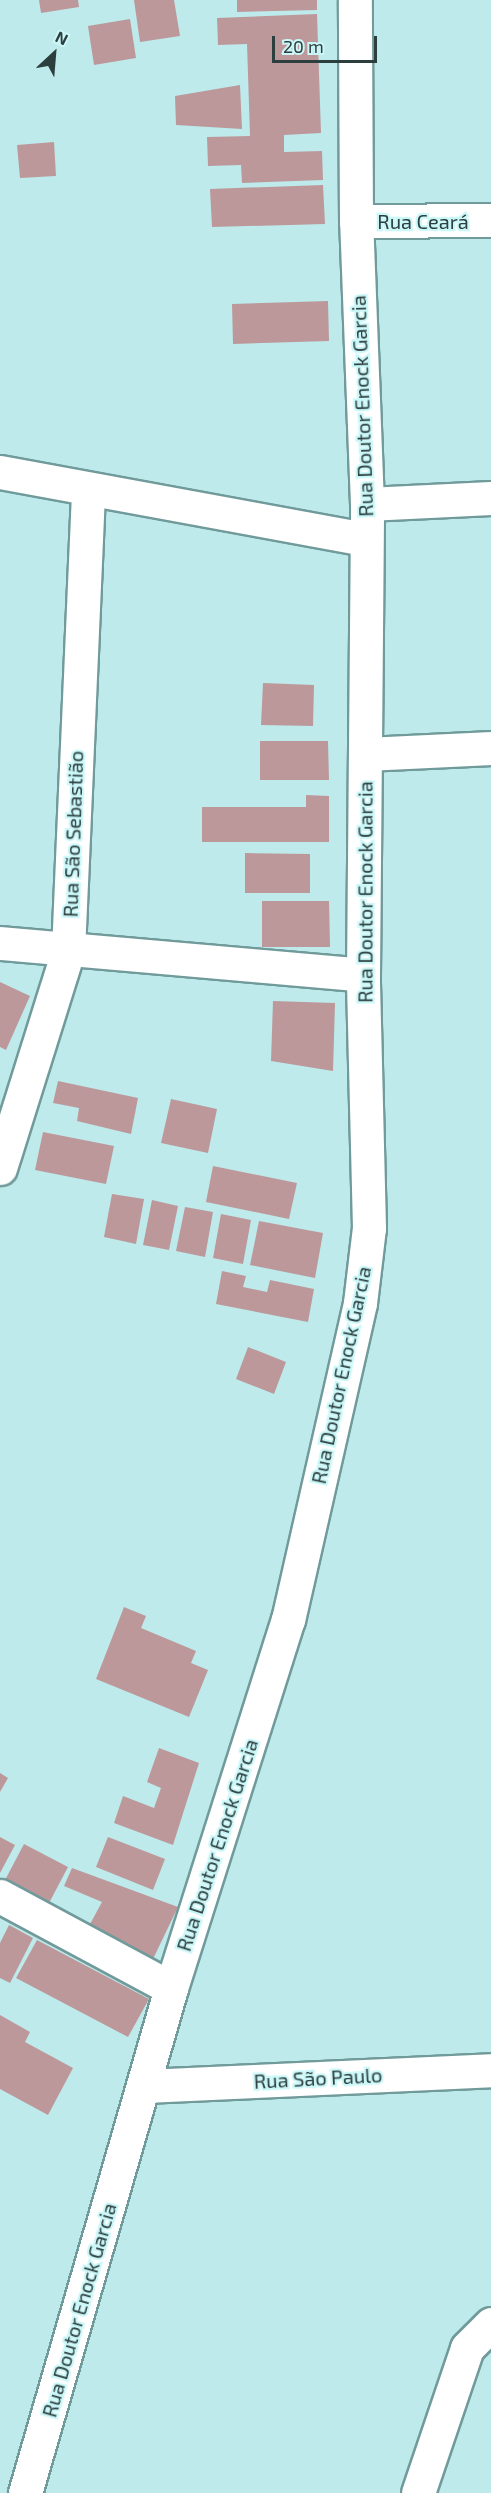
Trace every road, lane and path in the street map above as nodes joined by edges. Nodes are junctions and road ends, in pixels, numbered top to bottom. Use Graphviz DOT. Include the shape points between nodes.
graph roads {
  1 [pos="355,0"];
  2 [pos="491,220"];
  3 [pos="356,221"];
  4 [pos="0,472"];
  5 [pos="88,489"];
  6 [pos="491,498"];
  7 [pos="367,504"];
  8 [pos="366,539"];
  9 [pos="491,748"];
  10 [pos="366,754"];
  11 [pos="0,943"];
  12 [pos="68,951"];
  13 [pos="363,975"];
  14 [pos="0,1168"];
  15 [pos="0,1896"];
  16 [pos="171,1988"];
  17 [pos="491,2070"];
  18 [pos="145,2086"];
  19 [pos="491,2324"];
  20 [pos="25,2493"];
  21 [pos="418,2493"];
  1 -- 3 [label="street, Rua Doutor Enock Garcia"];
  2 -- 3 [label="street, Rua Ceará"];
  3 -- 7 [label="street, Rua Doutor Enock Garcia"];
  4 -- 5 [label="street"];
  5 -- 8 [label="street"];
  5 -- 12 [label="street, Rua São Sebastião"];
  6 -- 7 [label="street"];
  7 -- 8 [label="street, Rua Doutor Enock Garcia"];
  8 -- 10 [label="street, Rua Doutor Enock Garcia"];
  9 -- 10 [label="street"];
  10 -- 13 [label="street, Rua Doutor Enock Garcia"];
  11 -- 12 [label="street"];
  12 -- 13 [label="street"];
  12 -- 14 [label="street, Rua São Sebastião"];
  13 -- 16 [label="street, Rua Doutor Enock Garcia" via="369,1228 360,1303 288,1620"];
  15 -- 16 [label="street"];
  16 -- 18 [label="street, Rua Doutor Enock Garcia"];
  17 -- 18 [label="street, Rua São Paulo"];
  18 -- 20 [label="street, Rua Doutor Enock Garcia"];
  19 -- 21 [label="street" via="467,2348"];
}
